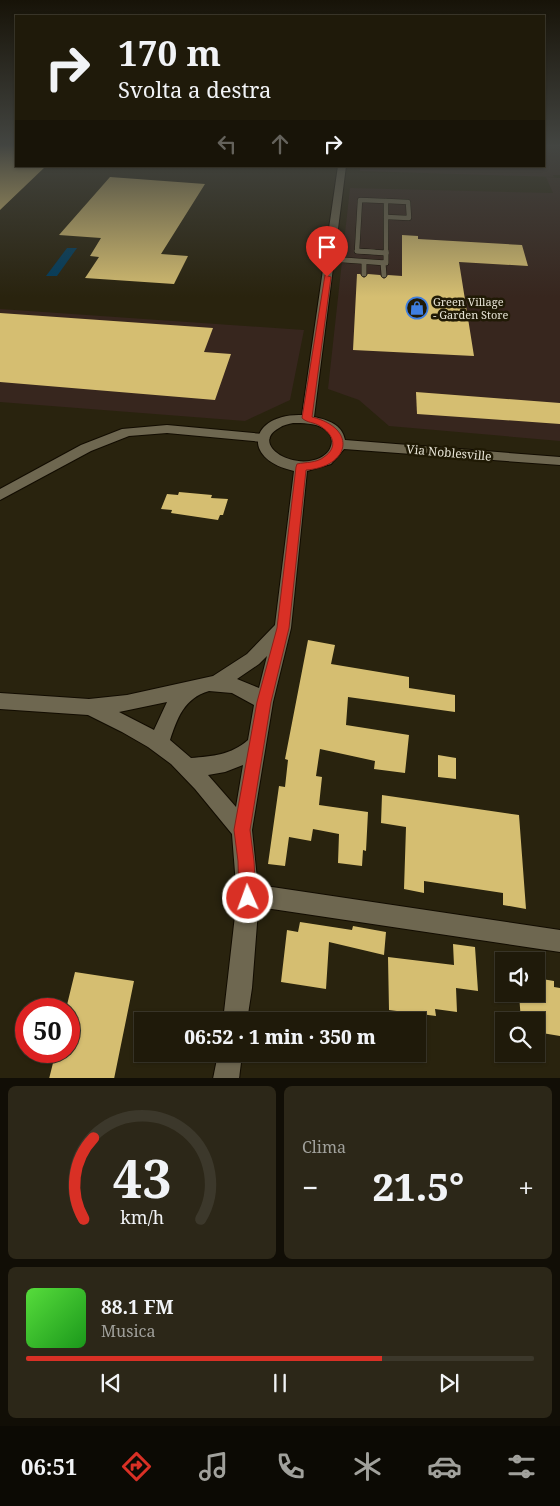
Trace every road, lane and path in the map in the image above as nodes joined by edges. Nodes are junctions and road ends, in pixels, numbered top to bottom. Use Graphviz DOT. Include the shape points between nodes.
graph roads {
  1 [pos="338,196"];
  2 [pos="386,201"];
  3 [pos="386,217"];
  4 [pos="357,251"];
  5 [pos="386,253"];
  6 [pos="330,259"];
  7 [pos="356,262"];
  8 [pos="364,262"];
  9 [pos="384,263"];
  10 [pos="364,274"];
  11 [pos="384,275"];
  12 [pos="307,418"];
  13 [pos="264,438"];
  14 [pos="339,444"];
  15 [pos="560,461"];
  16 [pos="301,467"];
  17 [pos="0,495"];
  18 [pos="283,628"];
  19 [pos="218,682"];
  20 [pos="197,686"];
  21 [pos="0,701"];
  22 [pos="264,702"];
  23 [pos="90,707"];
  24 [pos="159,744"];
  25 [pos="256,744"];
  26 [pos="188,767"];
  27 [pos="242,830"];
  28 [pos="248,898"];
  29 [pos="560,941"];
  30 [pos="236,1012"];
  31 [pos="229,1062"];
  32 [pos="226,1078"];
  1 -- 6 [label="main road"];
  2 -- 3 [label="lane"];
  2 -- 3 [label="lane" via="408,202 409,218"];
  2 -- 4 [label="lane" via="360,200"];
  3 -- 5 [label="lane"];
  4 -- 5 [label="lane"];
  4 -- 7 [label="lane"];
  5 -- 9 [label="lane"];
  6 -- 7 [label="lane"];
  6 -- 12 [label="main road"];
  7 -- 8 [label="lane"];
  8 -- 9 [label="lane"];
  8 -- 10 [label="lane"];
  9 -- 11 [label="lane"];
  12 -- 13 [label="main road" via="279,422 269,429"];
  12 -- 14 [label="main road" via="332,429"];
  13 -- 16 [label="main road" via="264,448 271,458"];
  13 -- 17 [label="main road" via="167,429 127,432 86,448"];
  14 -- 15 [label="main road, Via Noblesville"];
  14 -- 16 [label="main road" via="328,460"];
  16 -- 18 [label="main road"];
  18 -- 19 [label="main road" via="253,659"];
  18 -- 22 [label="main road"];
  19 -- 20 [label="main road"];
  19 -- 22 [label="main road" via="246,689"];
  20 -- 23 [label="main road" via="128,703"];
  20 -- 24 [label="main road" via="177,703"];
  21 -- 23 [label="main road"];
  22 -- 25 [label="main road"];
  23 -- 24 [label="main road"];
  24 -- 26 [label="main road"];
  25 -- 26 [label="main road" via="238,759 223,765"];
  25 -- 27 [label="main road"];
  26 -- 27 [label="main road"];
  27 -- 28 [label="main road"];
  28 -- 29 [label="main road" via="272,898"];
  28 -- 30 [label="main road"];
  31 -- 32 [label="main road"];
}
